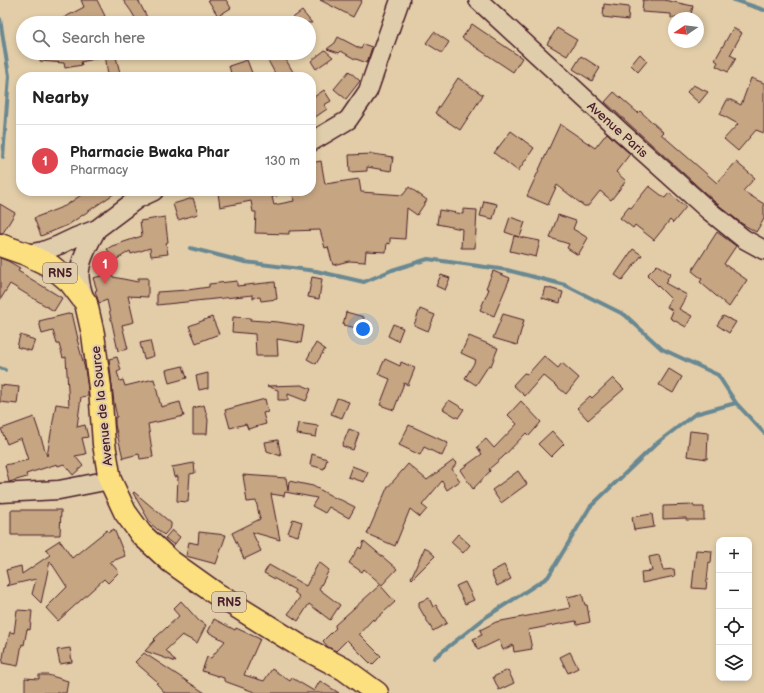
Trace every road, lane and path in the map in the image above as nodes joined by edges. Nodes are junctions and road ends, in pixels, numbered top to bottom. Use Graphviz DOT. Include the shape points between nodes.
graph roads {
  1 [pos="400,0"];
  2 [pos="484,2"];
  3 [pos="316,139"];
  4 [pos="145,196"];
  5 [pos="97,229"];
  6 [pos="0,245"];
  7 [pos="764,250"];
  8 [pos="26,254"];
  9 [pos="86,303"];
  10 [pos="110,480"];
  11 [pos="0,493"];
  12 [pos="377,693"];
  1 -- 3 [label="street" via="368,91 348,120"];
  2 -- 7 [label="street, Avenue Paris" via="708,210 744,239"];
  4 -- 5 [label="street"];
  5 -- 8 [label="street" via="43,251"];
  5 -- 9 [label="street" via="82,261 80,280"];
  6 -- 8 [label="highway, RN5"];
  8 -- 9 [label="highway, Avenue de la Source / RN5" via="51,266 70,282"];
  9 -- 10 [label="highway, Avenue de la Source / RN5" via="93,334"];
  10 -- 11 [label="street" via="59,490"];
  10 -- 12 [label="highway, Avenue de la Source / RN5" via="125,512 141,534 170,561 262,623 344,669"];
}
